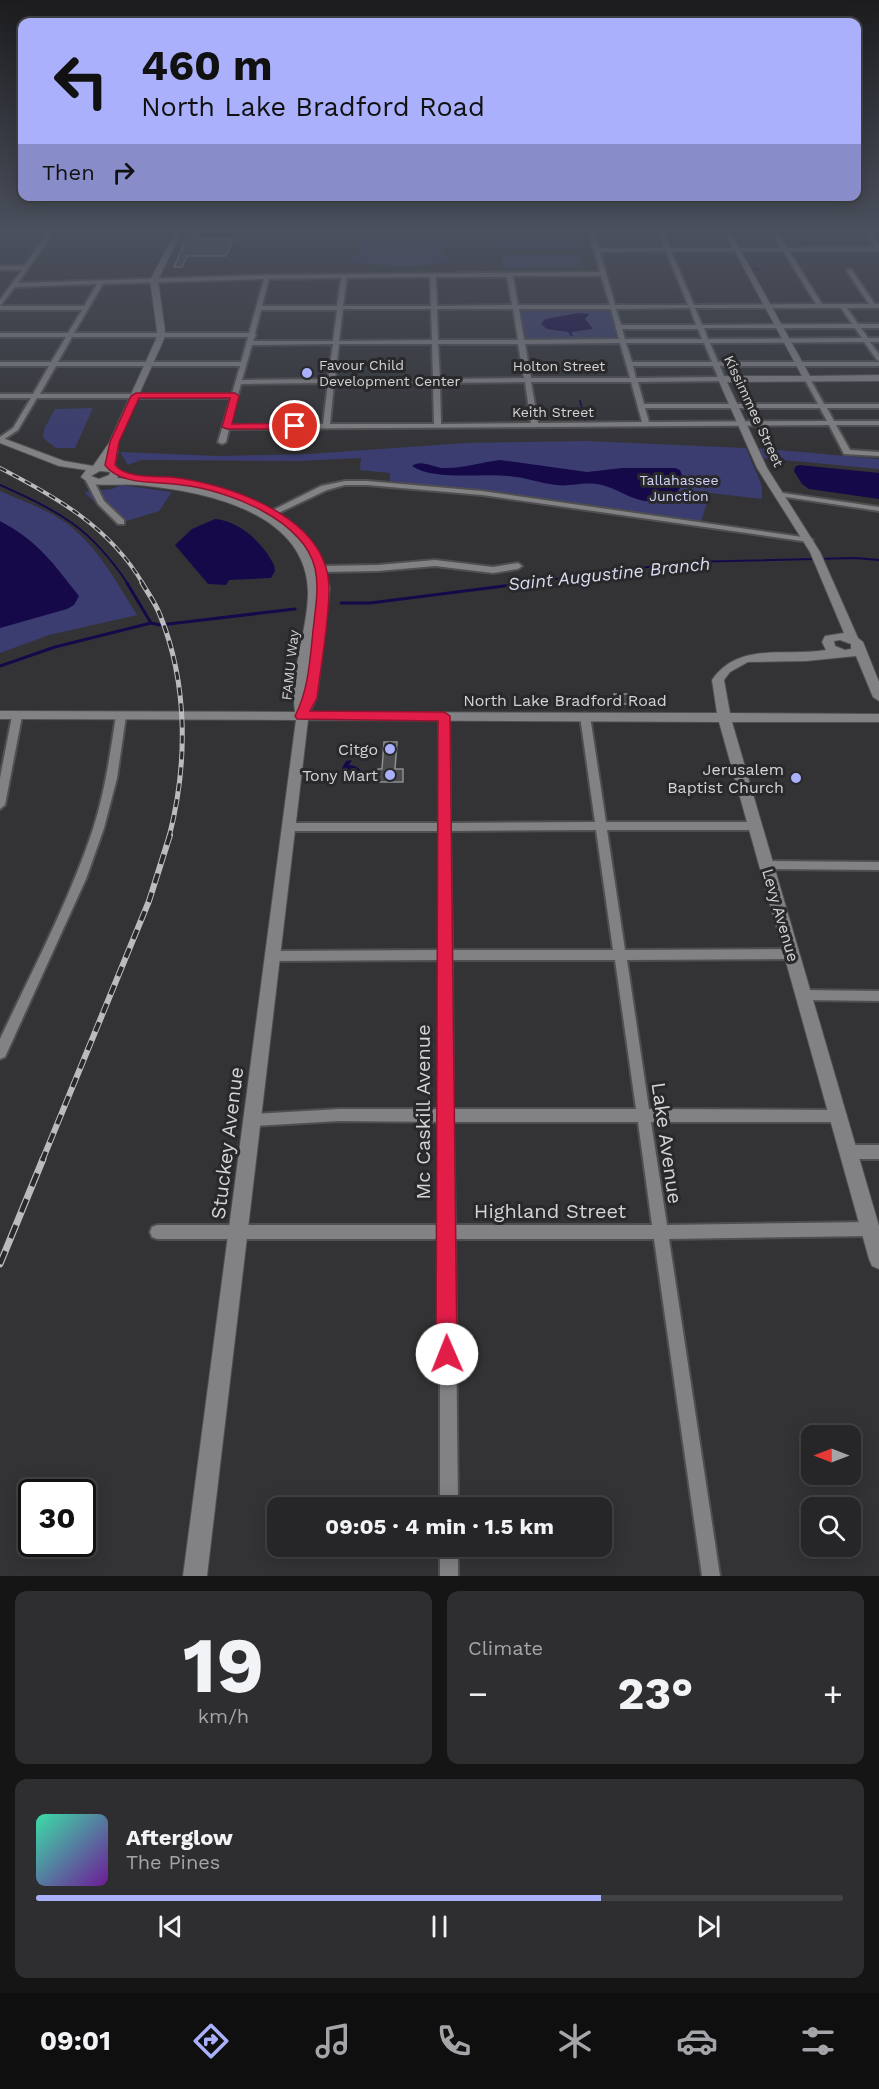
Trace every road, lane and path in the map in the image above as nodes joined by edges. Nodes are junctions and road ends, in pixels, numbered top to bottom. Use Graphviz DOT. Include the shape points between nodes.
graph roads {
  1 [pos="516,306"];
  2 [pos="614,306"];
  3 [pos="691,306"];
  4 [pos="768,306"];
  5 [pos="843,306"];
  6 [pos="24,307"];
  7 [pos="157,307"];
  8 [pos="340,307"];
  9 [pos="434,307"];
  10 [pos="471,307"];
  11 [pos="86,308"];
  12 [pos="259,308"];
  13 [pos="857,326"];
  14 [pos="879,326"];
  15 [pos="620,327"];
  16 [pos="700,327"];
  17 [pos="779,327"];
  18 [pos="0,334"];
  19 [pos="69,335"];
  20 [pos="161,335"];
  21 [pos="253,335"];
  22 [pos="622,340"];
  23 [pos="706,340"];
  24 [pos="786,340"];
  25 [pos="866,340"];
  26 [pos="879,340"];
  27 [pos="435,341"];
  28 [pos="521,341"];
  29 [pos="336,342"];
  30 [pos="251,343"];
  31 [pos="879,362"];
  32 [pos="0,364"];
  33 [pos="54,364"];
  34 [pos="149,364"];
  35 [pos="244,364"];
  36 [pos="628,364"];
  37 [pos="716,364"];
  38 [pos="799,364"];
  39 [pos="807,378"];
  40 [pos="879,378"];
  41 [pos="633,379"];
  42 [pos="722,379"];
  43 [pos="528,380"];
  44 [pos="436,381"];
  45 [pos="239,382"];
  46 [pos="331,382"];
  47 [pos="0,396"];
  48 [pos="34,396"];
  49 [pos="136,396"];
  50 [pos="235,396"];
  51 [pos="641,406"];
  52 [pos="734,406"];
  53 [pos="822,406"];
  54 [pos="879,406"];
  55 [pos="646,423"];
  56 [pos="741,423"];
  57 [pos="831,423"];
  58 [pos="879,423"];
  59 [pos="438,424"];
  60 [pos="535,424"];
  61 [pos="326,425"];
  62 [pos="227,427"];
  63 [pos="0,440"];
  64 [pos="222,442"];
  65 [pos="114,443"];
  66 [pos="0,447"];
  67 [pos="879,454"];
  68 [pos="96,468"];
  69 [pos="111,475"];
  70 [pos="88,479"];
  71 [pos="779,494"];
  72 [pos="879,508"];
  73 [pos="110,509"];
  74 [pos="269,514"];
  75 [pos="121,522"];
  76 [pos="809,540"];
  77 [pos="518,566"];
  78 [pos="321,569"];
  79 [pos="848,627"];
  80 [pos="856,644"];
  81 [pos="829,645"];
  82 [pos="841,654"];
  83 [pos="864,666"];
  84 [pos="878,696"];
  85 [pos="0,716"];
  86 [pos="17,716"];
  87 [pos="121,716"];
  88 [pos="302,716"];
  89 [pos="444,716"];
  90 [pos="585,716"];
  91 [pos="724,716"];
  92 [pos="874,718"];
  93 [pos="0,805"];
  94 [pos="444,826"];
  95 [pos="601,826"];
  96 [pos="756,826"];
  97 [pos="289,827"];
  98 [pos="767,865"];
  99 [pos="879,866"];
  100 [pos="792,954"];
  101 [pos="620,955"];
  102 [pos="445,956"];
  103 [pos="273,957"];
  104 [pos="804,995"];
  105 [pos="879,996"];
  106 [pos="0,1053"];
  107 [pos="445,1114"];
  108 [pos="643,1114"];
  109 [pos="838,1116"];
  110 [pos="252,1120"];
  111 [pos="849,1152"];
  112 [pos="879,1152"];
  113 [pos="870,1229"];
  114 [pos="157,1232"];
  115 [pos="239,1232"];
  116 [pos="446,1232"];
  117 [pos="660,1232"];
  118 [pos="879,1259"];
  119 [pos="448,1497"];
  120 [pos="449,1557"];
  121 [pos="195,1576"];
  122 [pos="449,1576"];
  123 [pos="711,1576"];
  1 -- 28 [label="street"];
  2 -- 15 [label="street"];
  3 -- 16 [label="street, Kissimmee Street"];
  4 -- 17 [label="street"];
  5 -- 13 [label="street"];
  6 -- 11 [label="street"];
  7 -- 20 [label="street"];
  8 -- 9 [label="street"];
  8 -- 12 [label="street"];
  8 -- 29 [label="street"];
  9 -- 10 [label="street"];
  9 -- 27 [label="street"];
  11 -- 19 [label="street"];
  12 -- 21 [label="street"];
  13 -- 14 [label="street"];
  13 -- 17 [label="street"];
  13 -- 25 [label="street"];
  15 -- 16 [label="street"];
  15 -- 22 [label="street"];
  16 -- 17 [label="street"];
  16 -- 23 [label="street, Kissimmee Street"];
  17 -- 24 [label="street"];
  18 -- 19 [label="street"];
  19 -- 20 [label="street"];
  19 -- 33 [label="street"];
  20 -- 21 [label="street"];
  20 -- 34 [label="street"];
  21 -- 30 [label="street"];
  22 -- 23 [label="street"];
  22 -- 28 [label="street"];
  22 -- 36 [label="street"];
  23 -- 24 [label="street"];
  23 -- 37 [label="street, Kissimmee Street"];
  24 -- 25 [label="street"];
  24 -- 38 [label="street"];
  25 -- 26 [label="street"];
  25 -- 31 [label="street"];
  27 -- 28 [label="street"];
  27 -- 29 [label="street"];
  27 -- 44 [label="street"];
  28 -- 43 [label="street"];
  29 -- 30 [label="street"];
  29 -- 46 [label="street"];
  30 -- 35 [label="street"];
  31 -- 38 [label="street"];
  32 -- 33 [label="street"];
  33 -- 34 [label="street"];
  33 -- 48 [label="street"];
  34 -- 35 [label="street"];
  34 -- 49 [label="street"];
  35 -- 45 [label="street"];
  36 -- 37 [label="street"];
  36 -- 41 [label="street"];
  37 -- 38 [label="street"];
  37 -- 42 [label="street, Kissimmee Street"];
  38 -- 39 [label="street"];
  39 -- 40 [label="street, Holton Street"];
  39 -- 42 [label="street, Holton Street"];
  39 -- 53 [label="street"];
  41 -- 42 [label="street, Holton Street"];
  41 -- 43 [label="street, Holton Street"];
  41 -- 51 [label="street"];
  42 -- 52 [label="street, Kissimmee Street"];
  43 -- 44 [label="street, Holton Street"];
  43 -- 60 [label="street"];
  44 -- 46 [label="street, Holton Street"];
  44 -- 59 [label="street"];
  45 -- 46 [label="street, Holton Street"];
  45 -- 50 [label="street"];
  46 -- 61 [label="street"];
  47 -- 48 [label="street"];
  48 -- 49 [label="street"];
  48 -- 63 [label="street" via="14,430"];
  49 -- 50 [label="street"];
  49 -- 65 [label="street"];
  50 -- 62 [label="street"];
  51 -- 52 [label="street"];
  51 -- 55 [label="street"];
  52 -- 53 [label="street"];
  52 -- 56 [label="street, Kissimmee Street"];
  53 -- 54 [label="street"];
  53 -- 57 [label="street"];
  55 -- 56 [label="street, Keith Street"];
  55 -- 60 [label="street, Keith Street"];
  56 -- 57 [label="street, Keith Street"];
  56 -- 71 [label="street, Kissimmee Street"];
  57 -- 58 [label="street, Keith Street"];
  57 -- 67 [label="street" via="846,452"];
  59 -- 60 [label="street, Keith Street"];
  59 -- 61 [label="street, Keith Street"];
  61 -- 62 [label="street, Keith Street"];
  62 -- 64 [label="street"];
  63 -- 68 [label="street, FAMU Way" via="62,464"];
  65 -- 68 [label="street"];
  65 -- 69 [label="street"];
  66 -- 70 [label="street, FAMU Way"];
  68 -- 69 [label="street, FAMU Way"];
  68 -- 70 [label="street" via="88,473"];
  69 -- 70 [label="street, FAMU Way"];
  69 -- 73 [label="street" via="102,491"];
  69 -- 74 [label="street, FAMU Way" via="186,488"];
  70 -- 73 [label="street"];
  71 -- 72 [label="street"];
  71 -- 76 [label="street, Kissimmee Street"];
  73 -- 75 [label="street"];
  74 -- 76 [label="street" via="328,487 373,483 482,493"];
  74 -- 78 [label="street, FAMU Way" via="288,522 305,539"];
  74 -- 88 [label="street, FAMU Way" via="296,543 311,574 313,598 300,696"];
  76 -- 79 [label="street, Kissimmee Street"];
  77 -- 78 [label="street" via="493,570 435,563"];
  78 -- 88 [label="street, FAMU Way" via="324,596 309,704"];
  79 -- 80 [label="street, Kissimmee Street"];
  79 -- 81 [label="street"];
  80 -- 81 [label="street"];
  80 -- 82 [label="street, Levy Avenue" via="854,654"];
  80 -- 83 [label="street, Kissimmee Street"];
  81 -- 82 [label="street, Levy Avenue"];
  81 -- 91 [label="street, Levy Avenue" via="806,657 753,657 725,668 718,680"];
  82 -- 83 [label="street"];
  83 -- 84 [label="street, Kissimmee Street"];
  84 -- 92 [label="street, Kissimmee Street"];
  85 -- 86 [label="street, North Lake Bradford Road"];
  86 -- 87 [label="street, North Lake Bradford Road"];
  86 -- 93 [label="street"];
  87 -- 88 [label="street, North Lake Bradford Road"];
  87 -- 106 [label="street" via="107,799 88,861"];
  88 -- 89 [label="street, North Lake Bradford Road"];
  88 -- 97 [label="street, Stuckey Avenue"];
  89 -- 90 [label="street, North Lake Bradford Road"];
  89 -- 94 [label="street, Mc Caskill Avenue"];
  90 -- 91 [label="street, North Lake Bradford Road"];
  90 -- 95 [label="street, Lake Avenue"];
  91 -- 92 [label="street, North Lake Bradford Road"];
  91 -- 96 [label="street, Levy Avenue"];
  94 -- 95 [label="street"];
  94 -- 97 [label="street"];
  94 -- 102 [label="street, Mc Caskill Avenue"];
  95 -- 96 [label="street"];
  95 -- 101 [label="street, Lake Avenue"];
  96 -- 98 [label="street, Levy Avenue"];
  97 -- 103 [label="street, Stuckey Avenue"];
  98 -- 99 [label="street"];
  98 -- 100 [label="street, Levy Avenue"];
  100 -- 101 [label="street"];
  100 -- 104 [label="street, Levy Avenue"];
  101 -- 102 [label="street"];
  101 -- 108 [label="street, Lake Avenue"];
  102 -- 103 [label="street"];
  102 -- 107 [label="street, Mc Caskill Avenue"];
  103 -- 110 [label="street, Stuckey Avenue"];
  104 -- 105 [label="street"];
  104 -- 109 [label="street, Levy Avenue"];
  107 -- 108 [label="street"];
  107 -- 110 [label="street"];
  107 -- 116 [label="street, Mc Caskill Avenue"];
  108 -- 109 [label="street"];
  108 -- 117 [label="street, Lake Avenue"];
  109 -- 111 [label="street, Levy Avenue"];
  110 -- 115 [label="street, Stuckey Avenue"];
  111 -- 112 [label="street"];
  111 -- 113 [label="street, Levy Avenue"];
  113 -- 117 [label="street, Highland Street"];
  113 -- 118 [label="street, Levy Avenue"];
  114 -- 115 [label="street, Highland Street"];
  115 -- 116 [label="street, Highland Street"];
  115 -- 121 [label="street, Stuckey Avenue"];
  116 -- 117 [label="street, Highland Street"];
  116 -- 119 [label="street, Mc Caskill Avenue"];
  117 -- 123 [label="street, Lake Avenue"];
  120 -- 122 [label="street"];
}
